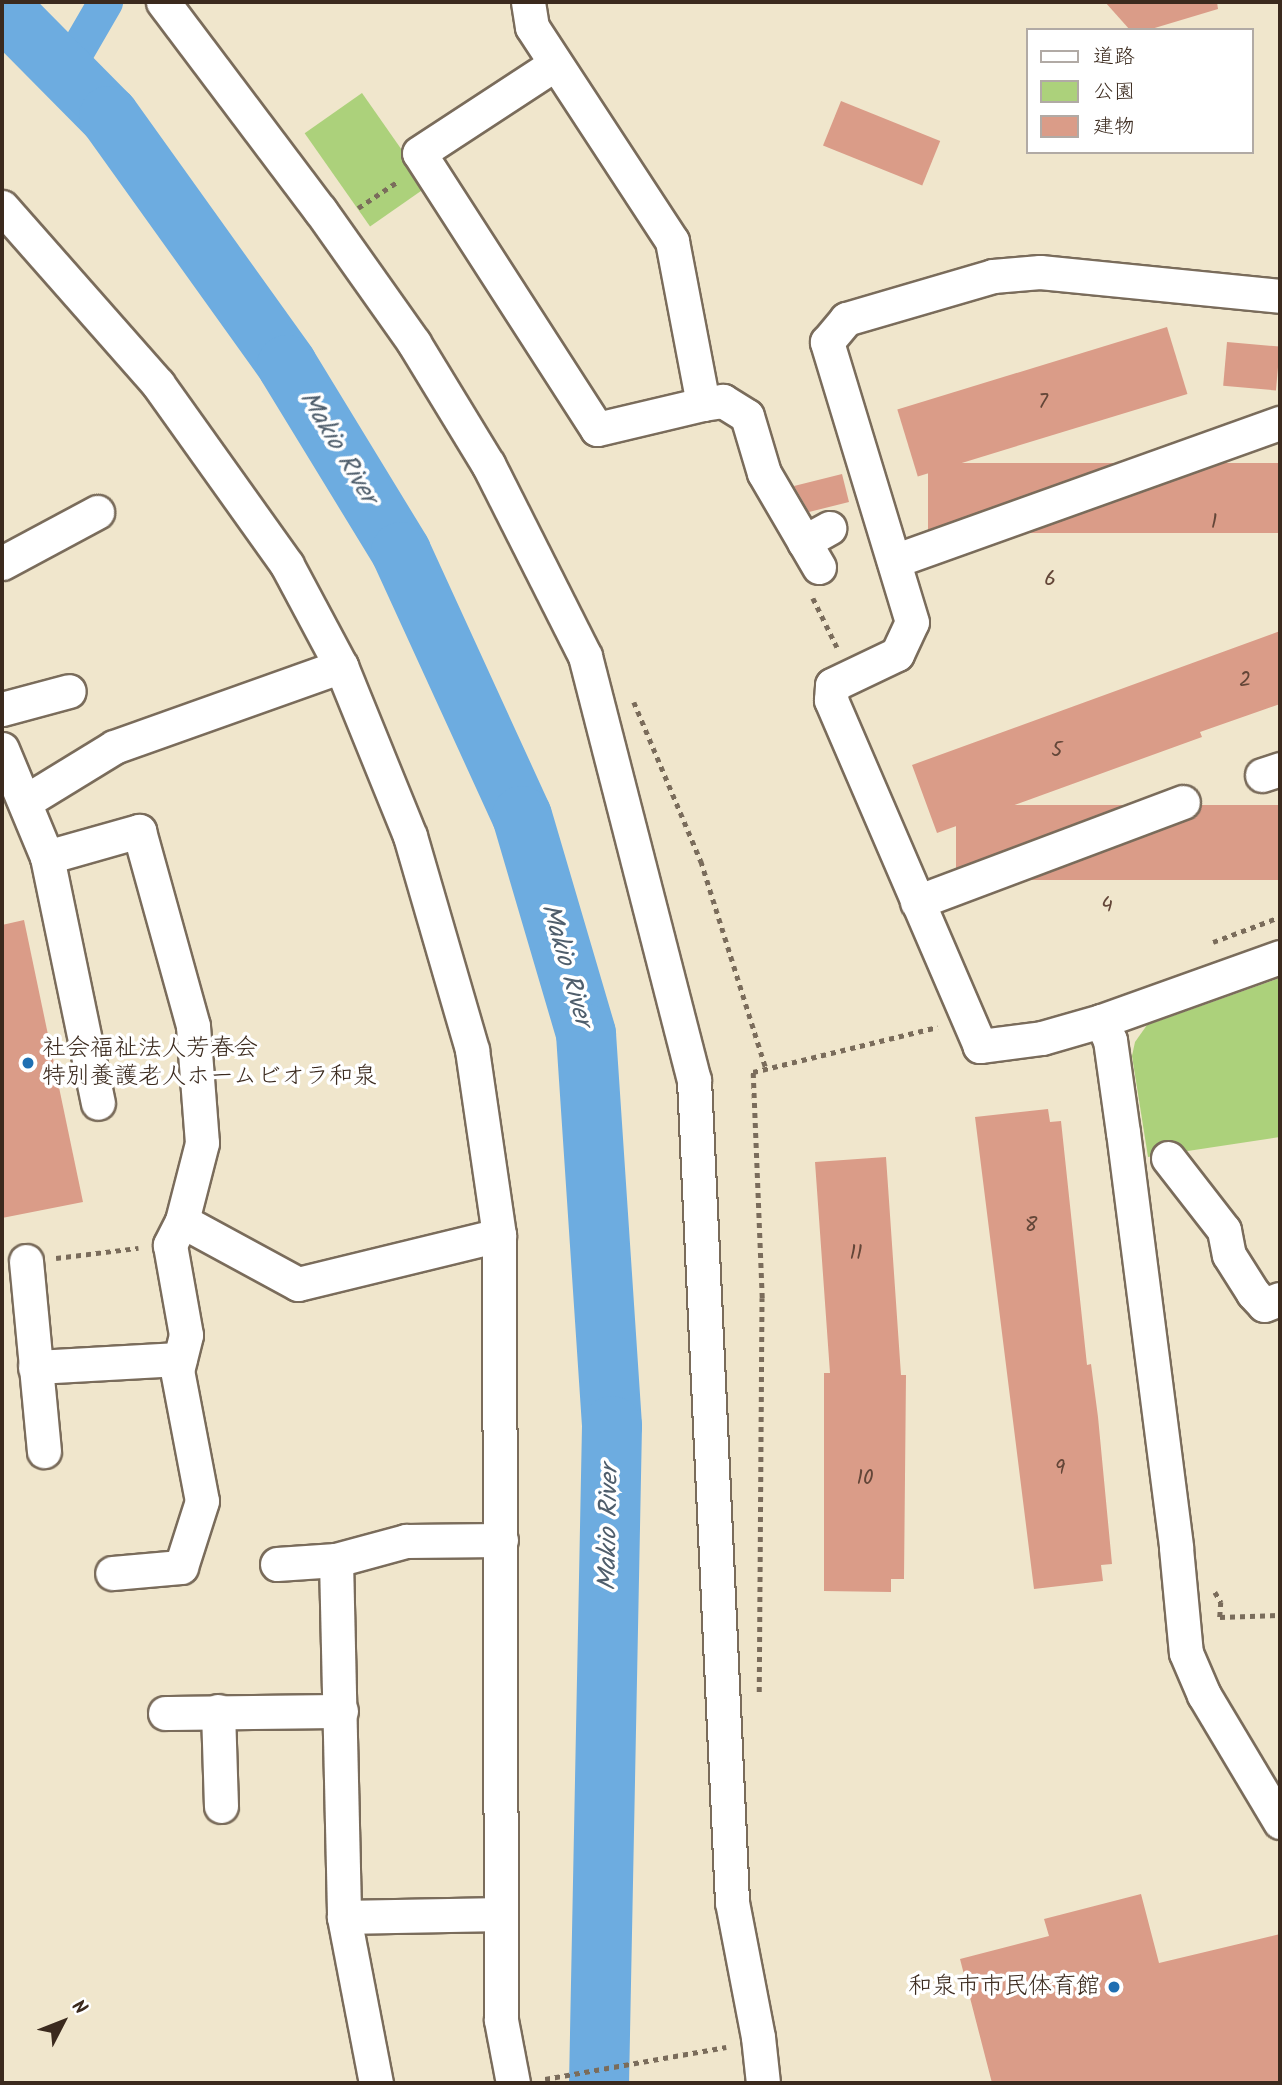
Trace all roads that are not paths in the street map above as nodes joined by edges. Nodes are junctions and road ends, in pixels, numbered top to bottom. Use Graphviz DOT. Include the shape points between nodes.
graph roads {
  1 [pos="163,2"];
  2 [pos="528,2"];
  3 [pos="555,64"];
  4 [pos="2,207"];
  5 [pos="1280,296"];
  6 [pos="703,404"];
  7 [pos="1280,423"];
  8 [pos="97,512"];
  9 [pos="817,546"];
  10 [pos="894,561"];
  11 [pos="2,563"];
  12 [pos="341,666"];
  13 [pos="69,691"];
  14 [pos="2,709"];
  15 [pos="2,749"];
  16 [pos="26,802"];
  17 [pos="1183,802"];
  18 [pos="47,857"];
  19 [pos="917,902"];
  20 [pos="1280,957"];
  21 [pos="1101,1021"];
  22 [pos="98,1103"];
  23 [pos="1167,1158"];
  24 [pos="176,1233"];
  25 [pos="499,1235"];
  26 [pos="26,1261"];
  27 [pos="1280,1299"];
  28 [pos="180,1359"];
  29 [pos="35,1367"];
  30 [pos="44,1451"];
  31 [pos="501,1540"];
  32 [pos="336,1560"];
  33 [pos="277,1564"];
  34 [pos="112,1573"];
  35 [pos="341,1711"];
  36 [pos="218,1712"];
  37 [pos="164,1713"];
  38 [pos="221,1806"];
  39 [pos="1280,1822"];
  40 [pos="500,1914"];
  41 [pos="344,1917"];
  42 [pos="526,2082"];
  43 [pos="376,2083"];
  44 [pos="763,2083"];
  1 -- 44 [label="street" via="414,343 488,464 585,656 694,1080 732,1902"];
  2 -- 3 [label="street" via="532,27"];
  3 -- 6 [label="street" via="672,241"];
  3 -- 6 [label="street" via="419,153 597,429"];
  4 -- 12 [label="street" via="158,384 212,457 287,565"];
  5 -- 10 [label="street" via="1040,272 993,276 846,320 827,342"];
  6 -- 9 [label="street" via="723,401 747,415 764,473"];
  7 -- 10 [label="street"];
  8 -- 11 [label="street"];
  10 -- 19 [label="street" via="912,622 897,654 832,685 831,700"];
  12 -- 16 [label="street" via="114,747"];
  12 -- 25 [label="street" via="410,836 472,1050"];
  13 -- 14 [label="street"];
  15 -- 16 [label="street"];
  16 -- 18 [label="street"];
  17 -- 19 [label="street" via="1147,800"];
  18 -- 22 [label="street"];
  18 -- 24 [label="street" via="139,831 193,1026 202,1143"];
  19 -- 21 [label="street" via="980,1046 1042,1038"];
  20 -- 21 [label="street"];
  21 -- 39 [label="street" via="1110,1040 1123,1132 1177,1548 1186,1653 1204,1695"];
  23 -- 27 [label="street" via="1224,1230 1229,1255 1253,1293 1264,1305"];
  24 -- 25 [label="street" via="298,1284"];
  24 -- 28 [label="street" via="186,1335"];
  25 -- 31 [label="street"];
  26 -- 29 [label="street"];
  28 -- 29 [label="street"];
  28 -- 34 [label="street" via="177,1370 202,1500 181,1567"];
  29 -- 30 [label="street"];
  31 -- 32 [label="street" via="406,1541"];
  31 -- 40 [label="street"];
  32 -- 33 [label="street"];
  32 -- 35 [label="street"];
  35 -- 36 [label="street"];
  35 -- 41 [label="street"];
  36 -- 37 [label="street"];
  36 -- 38 [label="street"];
  40 -- 41 [label="street"];
  40 -- 42 [label="street" via="501,2020"];
  41 -- 43 [label="street"];
}
